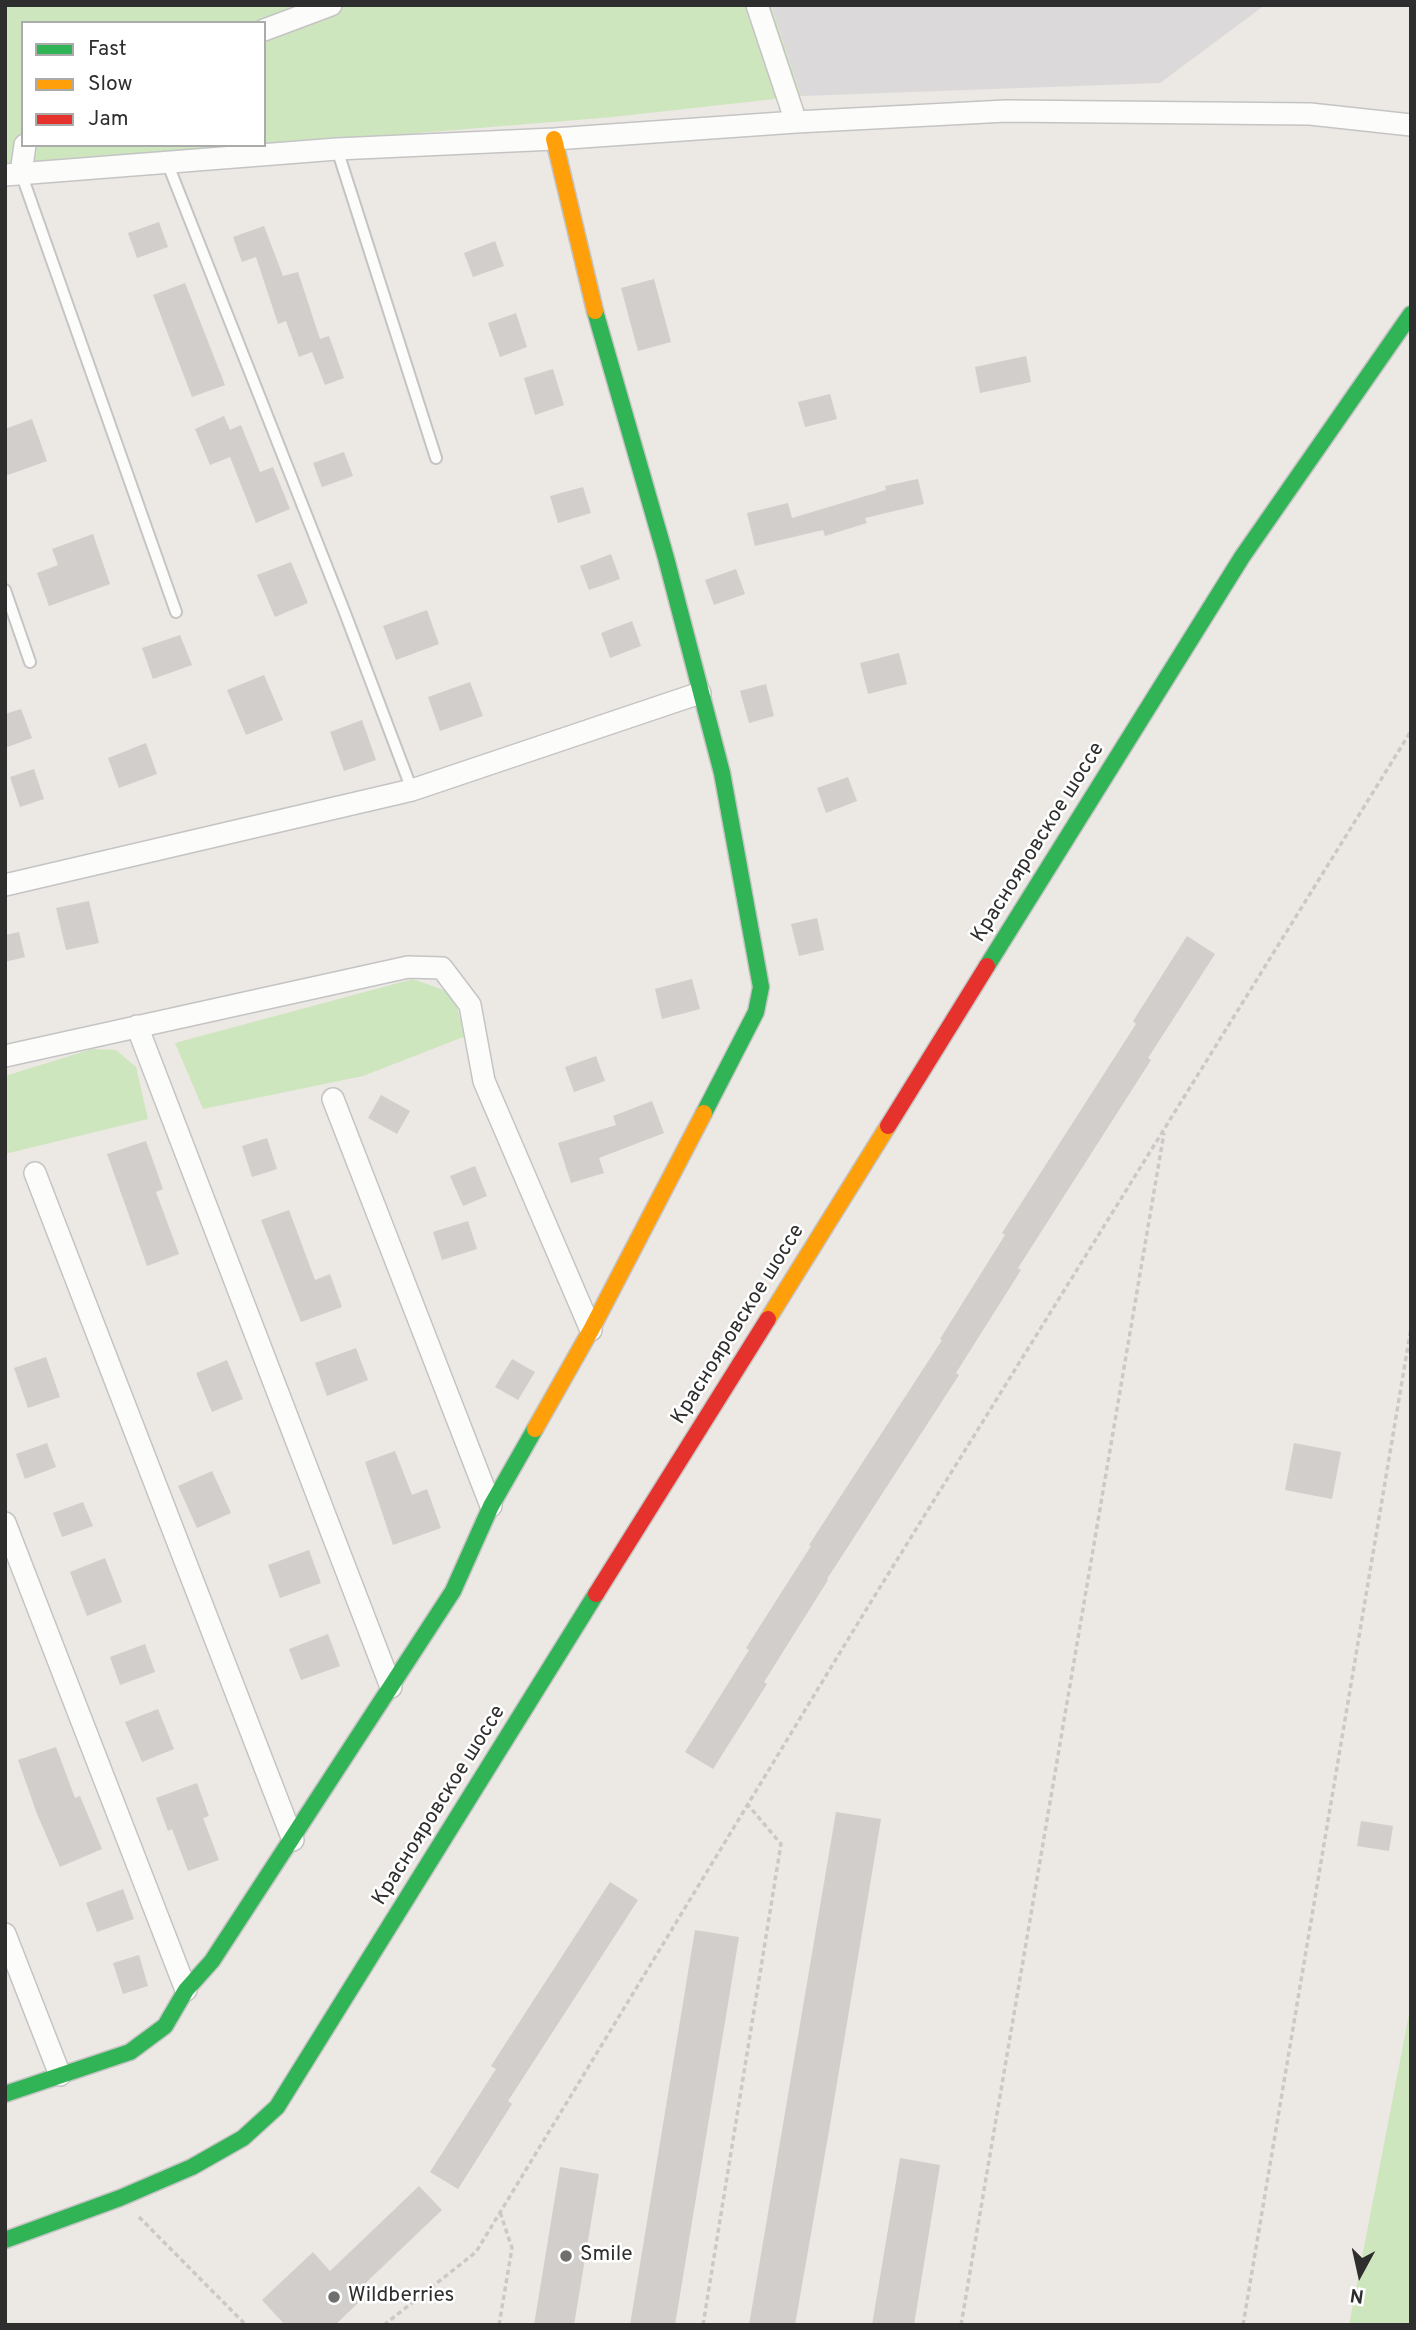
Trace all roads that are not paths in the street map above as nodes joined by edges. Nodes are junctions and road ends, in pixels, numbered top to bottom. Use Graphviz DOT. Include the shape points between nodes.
graph roads {
  1 [pos="331,5"];
  2 [pos="757,5"];
  3 [pos="266,29"];
  4 [pos="796,122"];
  5 [pos="1411,125"];
  6 [pos="554,139"];
  7 [pos="24,147"];
  8 [pos="337,149"];
  9 [pos="167,162"];
  10 [pos="13,174"];
  11 [pos="1411,314"];
  12 [pos="436,458"];
  13 [pos="5,590"];
  14 [pos="176,612"];
  15 [pos="30,662"];
  16 [pos="701,693"];
  17 [pos="412,790"];
  18 [pos="5,886"];
  19 [pos="137,1026"];
  20 [pos="5,1056"];
  21 [pos="333,1099"];
  22 [pos="35,1173"];
  23 [pos="591,1330"];
  24 [pos="491,1506"];
  25 [pos="5,1523"];
  26 [pos="391,1687"];
  27 [pos="293,1840"];
  28 [pos="5,1934"];
  29 [pos="186,1990"];
  30 [pos="60,2075"];
  31 [pos="5,2094"];
  32 [pos="5,2240"];
  1 -- 3 [label="street"];
  2 -- 4 [label="street"];
  4 -- 5 [label="street" via="1006,111 1219,112 1310,114"];
  4 -- 6 [label="street"];
  6 -- 8 [label="street"];
  6 -- 16 [label="street" via="596,317"];
  7 -- 10 [label="street"];
  8 -- 9 [label="street"];
  8 -- 12 [label="lane"];
  9 -- 10 [label="street"];
  9 -- 17 [label="lane"];
  10 -- 14 [label="lane"];
  11 -- 32 [label="street, Краснояровское шоссе" via="1242,557 276,2107 243,2138 192,2167"];
  13 -- 15 [label="lane"];
  16 -- 17 [label="street"];
  16 -- 23 [label="street" via="722,773 761,987 757,1012"];
  17 -- 18 [label="street"];
  19 -- 20 [label="street"];
  19 -- 23 [label="street" via="408,967 442,968 470,1005 484,1081"];
  19 -- 26 [label="street"];
  21 -- 24 [label="street"];
  22 -- 27 [label="street"];
  23 -- 24 [label="street"];
  24 -- 26 [label="street" via="453,1591"];
  25 -- 29 [label="street"];
  26 -- 27 [label="street"];
  27 -- 29 [label="street" via="212,1961"];
  28 -- 30 [label="street"];
  29 -- 30 [label="street" via="165,2026 130,2052"];
  30 -- 31 [label="street"];
}
